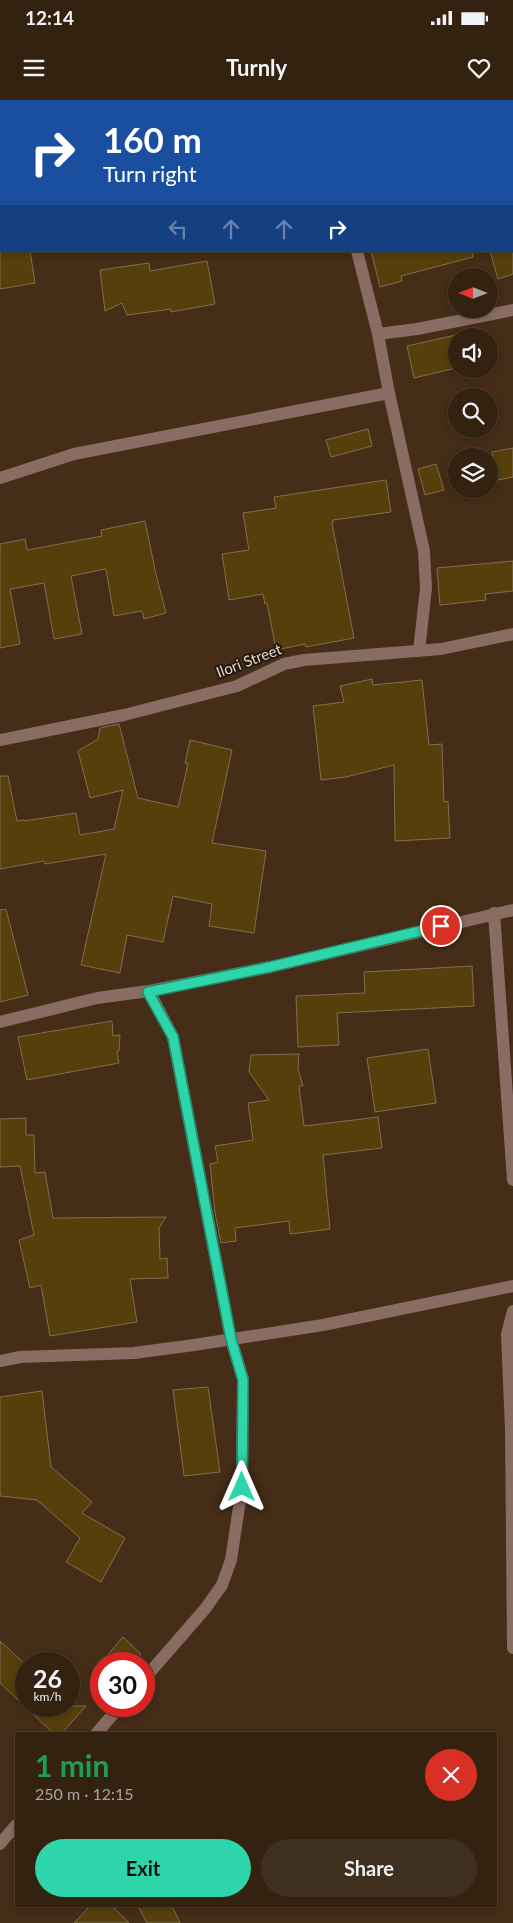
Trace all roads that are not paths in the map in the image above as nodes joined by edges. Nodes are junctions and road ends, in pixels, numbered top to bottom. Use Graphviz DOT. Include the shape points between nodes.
graph roads {
  1 [pos="357,252"];
  2 [pos="513,310"];
  3 [pos="378,334"];
  4 [pos="389,394"];
  5 [pos="0,478"];
  6 [pos="513,634"];
  7 [pos="419,651"];
  8 [pos="0,740"];
  9 [pos="513,910"];
  10 [pos="494,913"];
  11 [pos="148,992"];
  12 [pos="0,1022"];
  13 [pos="513,1180"];
  14 [pos="513,1286"];
  15 [pos="513,1311"];
  16 [pos="231,1339"];
  17 [pos="0,1362"];
  18 [pos="513,1648"];
  19 [pos="155,1666"];
  20 [pos="111,1717"];
  21 [pos="98,1732"];
  22 [pos="15,1826"];
  23 [pos="0,1844"];
  1 -- 3 [label="street"];
  2 -- 3 [label="street"];
  3 -- 4 [label="street"];
  4 -- 5 [label="street" via="74,454"];
  4 -- 7 [label="street" via="424,551 426,588"];
  6 -- 7 [label="street, Ilori Street"];
  7 -- 8 [label="street, Ilori Street" via="284,664 237,686 124,715"];
  9 -- 10 [label="street"];
  10 -- 11 [label="street" via="270,967"];
  10 -- 13 [label="street"];
  11 -- 12 [label="street" via="97,998"];
  11 -- 16 [label="street" via="173,1037"];
  14 -- 16 [label="street" via="323,1325"];
  15 -- 18 [label="street" via="507,1334"];
  16 -- 17 [label="street" via="134,1353 20,1357"];
  16 -- 19 [label="street" via="243,1380 242,1487 231,1560 222,1586"];
  20 -- 21 [label="street"];
  22 -- 23 [label="street"];
}
